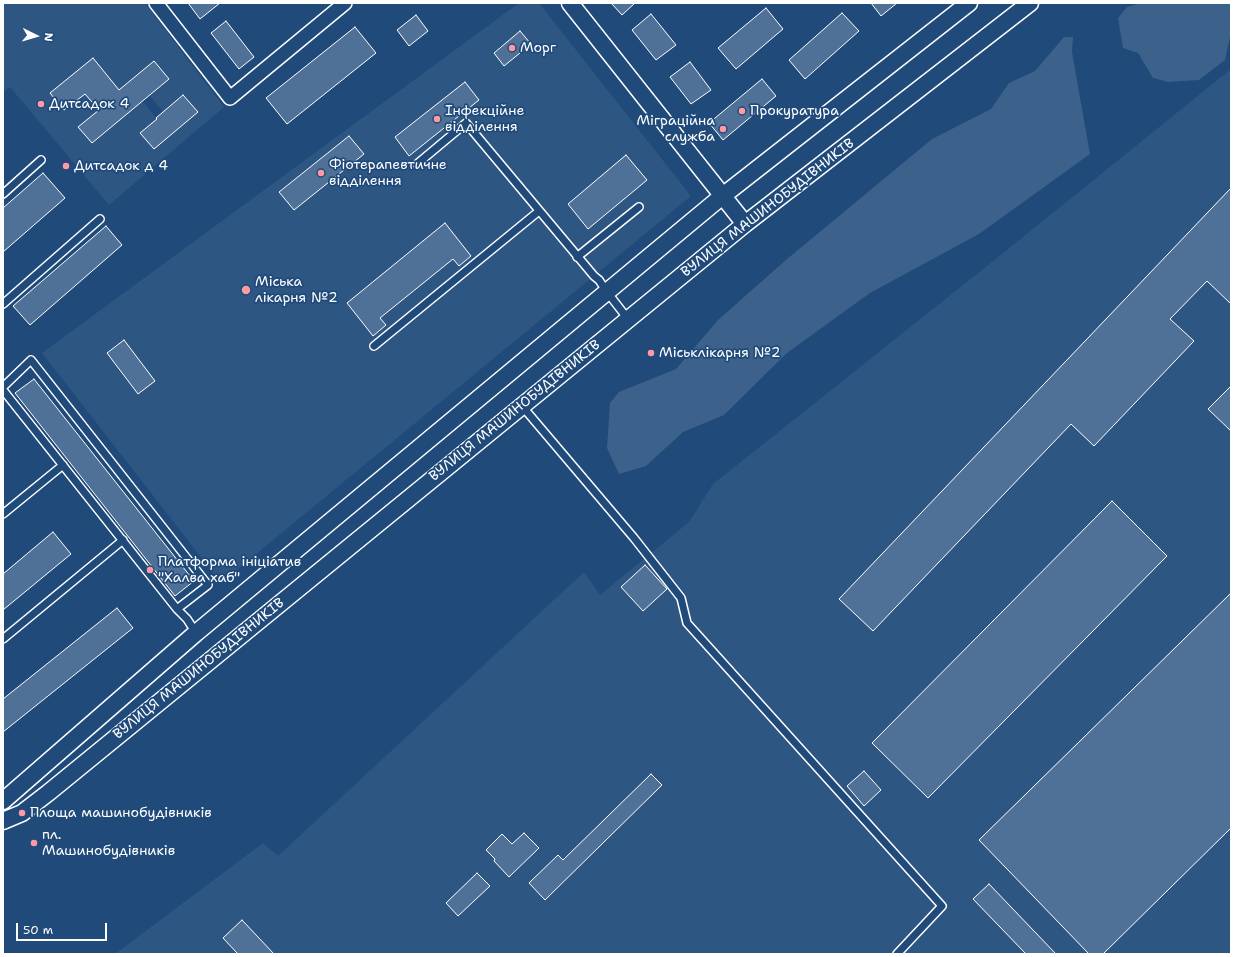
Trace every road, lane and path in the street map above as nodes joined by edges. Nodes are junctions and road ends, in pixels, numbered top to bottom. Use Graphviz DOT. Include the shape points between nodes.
graph roads {
  1 [pos="156,3"];
  2 [pos="345,3"];
  3 [pos="570,3"];
  4 [pos="969,3"];
  5 [pos="1030,3"];
  6 [pos="41,160"];
  7 [pos="417,164"];
  8 [pos="3,194"];
  9 [pos="722,196"];
  10 [pos="639,207"];
  11 [pos="539,211"];
  12 [pos="100,219"];
  13 [pos="745,224"];
  14 [pos="577,257"];
  15 [pos="607,292"];
  16 [pos="3,304"];
  17 [pos="628,319"];
  18 [pos="374,346"];
  19 [pos="3,389"];
  20 [pos="521,406"];
  21 [pos="63,465"];
  22 [pos="3,514"];
  23 [pos="122,540"];
  24 [pos="177,609"];
  25 [pos="196,633"];
  26 [pos="3,639"];
  27 [pos="3,801"];
  28 [pos="3,821"];
  29 [pos="897,954"];
  1 -- 2 [label="street" via="230,98"];
  3 -- 9 [label="street"];
  4 -- 9 [label="street, ВУЛИЦЯ МАШИНОБУДІВНИКІВ"];
  5 -- 13 [label="street, ВУЛИЦЯ МАШИНОБУДІВНИКІВ"];
  6 -- 8 [label="lane"];
  7 -- 11 [label="lane" via="466,123"];
  9 -- 13 [label="street"];
  9 -- 15 [label="street, ВУЛИЦЯ МАШИНОБУДІВНИКІВ"];
  10 -- 14 [label="lane"];
  11 -- 14 [label="lane"];
  11 -- 18 [label="lane"];
  12 -- 16 [label="lane"];
  13 -- 17 [label="street, ВУЛИЦЯ МАШИНОБУДІВНИКІВ"];
  14 -- 15 [label="lane"];
  15 -- 17 [label="lane"];
  15 -- 25 [label="street, ВУЛИЦЯ МАШИНОБУДІВНИКІВ"];
  17 -- 20 [label="street, ВУЛИЦЯ МАШИНОБУДІВНИКІВ"];
  19 -- 21 [label="lane"];
  19 -- 24 [label="lane" via="31,360 208,585"];
  20 -- 28 [label="street, ВУЛИЦЯ МАШИНОБУДІВНИКІВ" via="22,813"];
  20 -- 29 [label="lane" via="634,538 681,598 687,623 942,906"];
  21 -- 22 [label="lane"];
  21 -- 23 [label="lane"];
  23 -- 24 [label="lane"];
  23 -- 26 [label="lane"];
  24 -- 25 [label="lane"];
  25 -- 27 [label="street, ВУЛИЦЯ МАШИНОБУДІВНИКІВ"];
}
